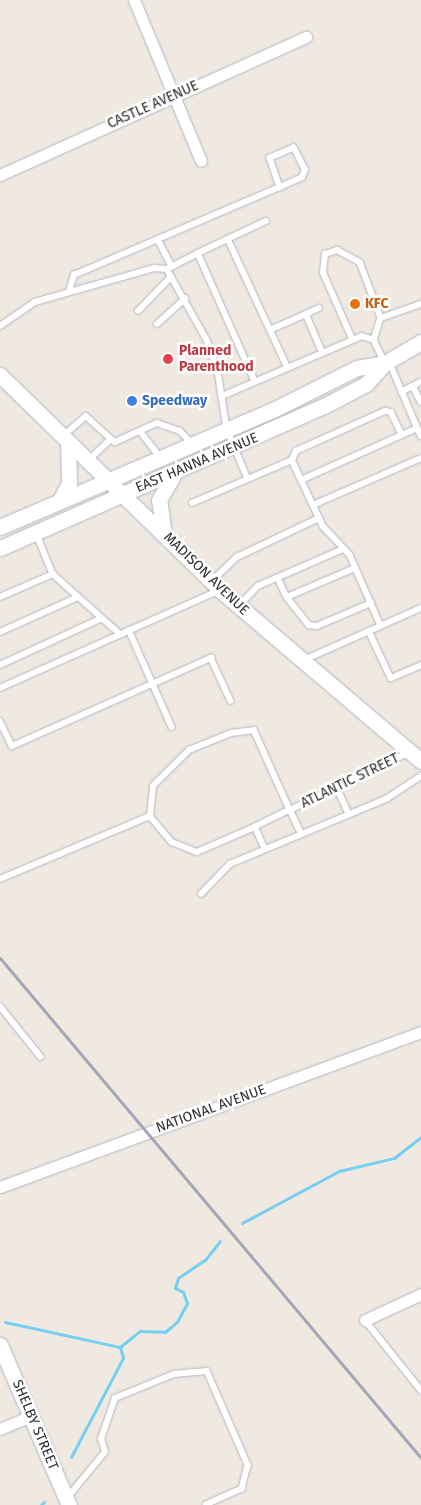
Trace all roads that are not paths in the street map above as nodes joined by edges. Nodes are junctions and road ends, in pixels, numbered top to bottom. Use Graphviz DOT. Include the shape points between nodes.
graph roads {
  1 [pos="134,0"];
  2 [pos="306,36"];
  3 [pos="174,95"];
  4 [pos="201,161"];
  5 [pos="0,175"];
  6 [pos="280,187"];
  7 [pos="266,221"];
  8 [pos="158,239"];
  9 [pos="228,239"];
  10 [pos="198,253"];
  11 [pos="169,268"];
  12 [pos="171,277"];
  13 [pos="69,292"];
  14 [pos="185,299"];
  15 [pos="421,304"];
  16 [pos="319,308"];
  17 [pos="138,311"];
  18 [pos="306,314"];
  19 [pos="380,318"];
  20 [pos="157,324"];
  21 [pos="0,326"];
  22 [pos="270,330"];
  23 [pos="352,339"];
  24 [pos="374,340"];
  25 [pos="421,342"];
  26 [pos="322,351"];
  27 [pos="387,362"];
  28 [pos="287,366"];
  29 [pos="0,376"];
  30 [pos="255,381"];
  31 [pos="421,382"];
  32 [pos="413,386"];
  33 [pos="401,392"];
  34 [pos="222,396"];
  35 [pos="421,402"];
  36 [pos="417,428"];
  37 [pos="227,429"];
  38 [pos="140,431"];
  39 [pos="402,435"];
  40 [pos="421,436"];
  41 [pos="66,439"];
  42 [pos="111,439"];
  43 [pos="193,444"];
  44 [pos="235,448"];
  45 [pos="161,458"];
  46 [pos="421,458"];
  47 [pos="292,460"];
  48 [pos="88,461"];
  49 [pos="174,476"];
  50 [pos="248,479"];
  51 [pos="108,480"];
  52 [pos="302,480"];
  53 [pos="122,494"];
  54 [pos="60,500"];
  55 [pos="192,503"];
  56 [pos="314,506"];
  57 [pos="319,518"];
  58 [pos="0,527"];
  59 [pos="36,532"];
  60 [pos="164,534"];
  61 [pos="0,548"];
  62 [pos="343,550"];
  63 [pos="356,568"];
  64 [pos="53,574"];
  65 [pos="278,578"];
  66 [pos="216,585"];
  67 [pos="0,597"];
  68 [pos="78,597"];
  69 [pos="287,597"];
  70 [pos="371,603"];
  71 [pos="239,606"];
  72 [pos="421,608"];
  73 [pos="102,618"];
  74 [pos="381,626"];
  75 [pos="129,630"];
  76 [pos="369,631"];
  77 [pos="0,632"];
  78 [pos="120,634"];
  79 [pos="300,662"];
  80 [pos="421,664"];
  81 [pos="0,665"];
  82 [pos="153,683"];
  83 [pos="0,688"];
  84 [pos="231,702"];
  85 [pos="0,720"];
  86 [pos="172,728"];
  87 [pos="416,757"];
  88 [pos="421,776"];
  89 [pos="337,788"];
  90 [pos="290,810"];
  91 [pos="349,814"];
  92 [pos="150,816"];
  93 [pos="255,827"];
  94 [pos="301,834"];
  95 [pos="265,848"];
  96 [pos="0,879"];
  97 [pos="201,894"];
  98 [pos="0,1006"];
  99 [pos="421,1032"];
  100 [pos="41,1057"];
  101 [pos="0,1187"];
  102 [pos="421,1294"];
  103 [pos="365,1320"];
  104 [pos="0,1345"];
  105 [pos="421,1390"];
  106 [pos="31,1416"];
  107 [pos="0,1429"];
  108 [pos="68,1502"];
  109 [pos="206,1505"];
  1 -- 3 [label="street"];
  2 -- 3 [label="street, CASTLE AVENUE"];
  3 -- 4 [label="street"];
  3 -- 5 [label="street, CASTLE AVENUE"];
  6 -- 6 [label="lane" via="304,175 294,148 270,158"];
  6 -- 8 [label="lane"];
  7 -- 9 [label="lane"];
  8 -- 11 [label="lane"];
  8 -- 13 [label="lane" via="74,275"];
  9 -- 10 [label="lane"];
  9 -- 22 [label="lane"];
  10 -- 11 [label="lane"];
  10 -- 30 [label="lane"];
  11 -- 12 [label="lane"];
  11 -- 13 [label="lane" via="154,268"];
  12 -- 14 [label="lane"];
  12 -- 17 [label="lane"];
  13 -- 21 [label="lane" via="35,302"];
  14 -- 20 [label="lane"];
  14 -- 34 [label="lane" via="207,340"];
  15 -- 19 [label="lane"];
  16 -- 18 [label="lane"];
  18 -- 22 [label="lane"];
  18 -- 26 [label="lane"];
  19 -- 23 [label="lane" via="360,262 337,250 325,254 323,273"];
  19 -- 24 [label="lane"];
  22 -- 28 [label="lane"];
  23 -- 24 [label="lane" via="362,336"];
  23 -- 26 [label="lane"];
  24 -- 27 [label="lane"];
  25 -- 27 [label="main road, EAST HANNA AVENUE"];
  26 -- 28 [label="lane"];
  27 -- 33 [label="lane"];
  27 -- 37 [label="main road, EAST HANNA AVENUE" via="357,368"];
  27 -- 44 [label="main road, EAST HANNA AVENUE" via="366,384"];
  28 -- 30 [label="lane"];
  29 -- 41 [label="main road, MADISON AVENUE"];
  30 -- 34 [label="lane"];
  31 -- 32 [label="lane"];
  32 -- 33 [label="lane"];
  32 -- 35 [label="lane"];
  33 -- 36 [label="lane"];
  34 -- 37 [label="lane"];
  36 -- 39 [label="lane"];
  36 -- 40 [label="lane"];
  37 -- 43 [label="main road, EAST HANNA AVENUE"];
  37 -- 44 [label="lane"];
  38 -- 42 [label="lane" via="118,441"];
  38 -- 43 [label="lane" via="157,423 180,431"];
  38 -- 45 [label="lane"];
  39 -- 47 [label="lane" via="391,412 385,411 296,451"];
  39 -- 52 [label="lane"];
  41 -- 42 [label="lane" via="86,416"];
  41 -- 48 [label="main road, MADISON AVENUE"];
  41 -- 54 [label="main road" via="69,483"];
  42 -- 48 [label="lane"];
  43 -- 45 [label="main road, EAST HANNA AVENUE"];
  44 -- 49 [label="main road, EAST HANNA AVENUE"];
  44 -- 50 [label="lane"];
  45 -- 51 [label="main road, EAST HANNA AVENUE"];
  46 -- 56 [label="lane"];
  47 -- 50 [label="lane"];
  47 -- 52 [label="lane"];
  48 -- 51 [label="main road, MADISON AVENUE"];
  49 -- 53 [label="main road, EAST HANNA AVENUE"];
  49 -- 60 [label="main road" via="159,500"];
  50 -- 55 [label="lane"];
  51 -- 53 [label="main road, MADISON AVENUE"];
  51 -- 54 [label="main road, EAST HANNA AVENUE"];
  52 -- 56 [label="lane"];
  53 -- 59 [label="main road, EAST HANNA AVENUE"];
  53 -- 60 [label="main road, MADISON AVENUE"];
  54 -- 58 [label="main road, EAST HANNA AVENUE"];
  56 -- 57 [label="lane"];
  57 -- 62 [label="lane"];
  57 -- 66 [label="lane" via="237,557"];
  59 -- 61 [label="main road, EAST HANNA AVENUE"];
  59 -- 64 [label="lane"];
  60 -- 66 [label="main road, MADISON AVENUE"];
  62 -- 63 [label="lane"];
  62 -- 65 [label="lane"];
  63 -- 69 [label="lane"];
  63 -- 70 [label="lane"];
  64 -- 67 [label="lane"];
  64 -- 68 [label="lane"];
  65 -- 69 [label="lane"];
  65 -- 71 [label="lane" via="258,586"];
  66 -- 71 [label="main road, MADISON AVENUE"];
  66 -- 75 [label="lane"];
  68 -- 73 [label="lane"];
  68 -- 77 [label="lane"];
  69 -- 70 [label="lane" via="309,625 317,626"];
  70 -- 74 [label="lane"];
  71 -- 79 [label="main road, MADISON AVENUE"];
  72 -- 74 [label="lane"];
  73 -- 78 [label="lane"];
  73 -- 81 [label="lane"];
  74 -- 76 [label="lane"];
  75 -- 78 [label="lane"];
  75 -- 82 [label="lane"];
  76 -- 79 [label="lane"];
  76 -- 80 [label="lane" via="391,678"];
  78 -- 83 [label="lane"];
  79 -- 87 [label="main road, MADISON AVENUE"];
  82 -- 84 [label="lane" via="211,658"];
  82 -- 85 [label="lane" via="12,746"];
  82 -- 86 [label="lane"];
  87 -- 89 [label="lane, ATLANTIC STREET"];
  88 -- 91 [label="lane" via="386,799"];
  89 -- 90 [label="lane, ATLANTIC STREET"];
  89 -- 91 [label="lane"];
  90 -- 92 [label="lane" via="254,730 231,733 189,750 153,786"];
  90 -- 93 [label="lane"];
  90 -- 94 [label="lane"];
  91 -- 94 [label="lane"];
  92 -- 93 [label="lane" via="172,842 196,852"];
  92 -- 96 [label="lane"];
  93 -- 95 [label="lane"];
  94 -- 95 [label="lane"];
  95 -- 97 [label="lane" via="230,864"];
  98 -- 100 [label="lane"];
  99 -- 101 [label="street, NATIONAL AVENUE"];
  102 -- 103 [label="street"];
  103 -- 105 [label="lane"];
  104 -- 106 [label="main road, SHELBY STREET"];
  106 -- 107 [label="street"];
  106 -- 108 [label="main road, SHELBY STREET"];
  108 -- 109 [label="lane" via="105,1452 101,1439 115,1398 174,1374 207,1372 248,1464 242,1490"];
}
